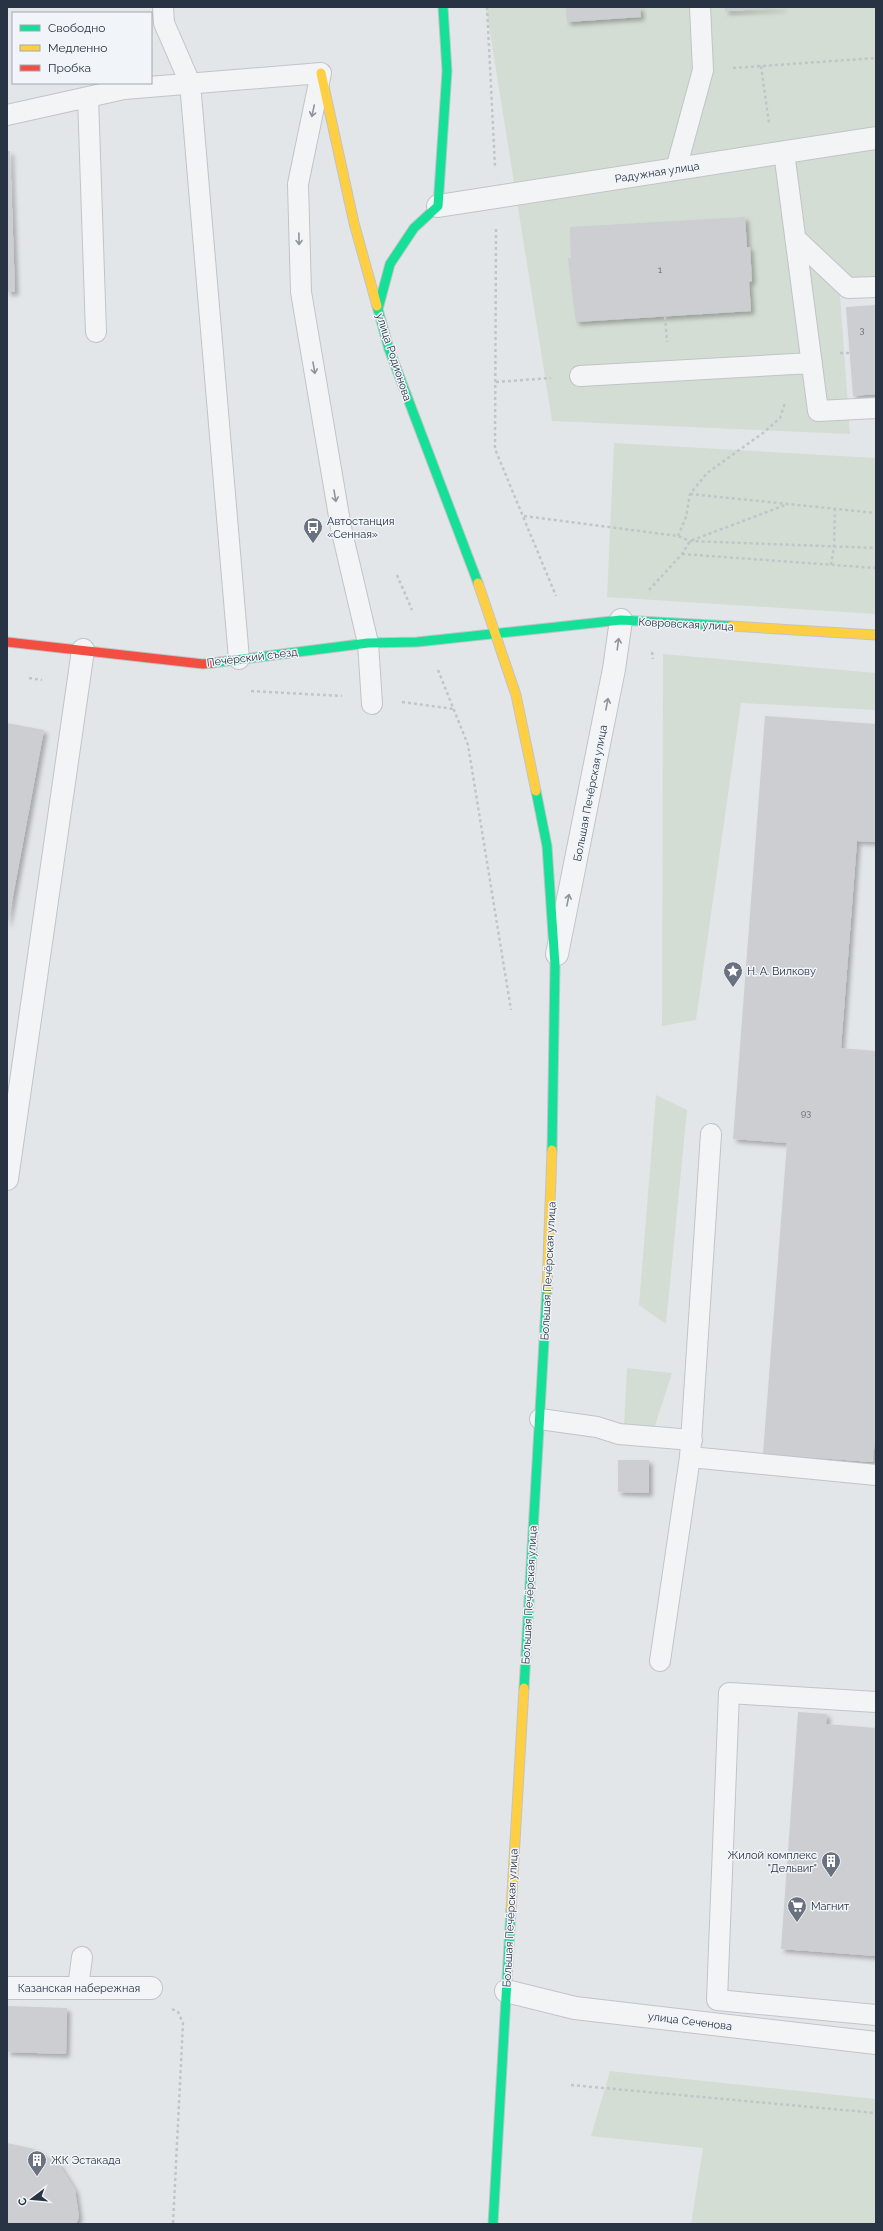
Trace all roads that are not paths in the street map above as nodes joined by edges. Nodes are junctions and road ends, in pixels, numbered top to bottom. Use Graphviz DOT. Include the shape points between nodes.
graph roads {
  1 [pos="163,7"];
  2 [pos="444,7"];
  3 [pos="700,7"];
  4 [pos="321,73"];
  5 [pos="190,83"];
  6 [pos="88,97"];
  7 [pos="7,115"];
  8 [pos="876,138"];
  9 [pos="779,153"];
  10 [pos="676,169"];
  11 [pos="438,206"];
  12 [pos="796,239"];
  13 [pos="876,288"];
  14 [pos="378,310"];
  15 [pos="96,332"];
  16 [pos="812,363"];
  17 [pos="580,376"];
  18 [pos="876,408"];
  19 [pos="621,620"];
  20 [pos="496,633"];
  21 [pos="876,635"];
  22 [pos="7,642"];
  23 [pos="368,643"];
  24 [pos="84,650"];
  25 [pos="239,659"];
  26 [pos="371,701"];
  27 [pos="555,966"];
  28 [pos="711,1134"];
  29 [pos="7,1179"];
  30 [pos="540,1419"];
  31 [pos="691,1448"];
  32 [pos="876,1475"];
  33 [pos="660,1661"];
  34 [pos="876,1702"];
  35 [pos="82,1957"];
  36 [pos="7,1988"];
  37 [pos="78,1988"];
  38 [pos="151,1988"];
  39 [pos="506,1991"];
  40 [pos="876,2015"];
  41 [pos="876,2043"];
  42 [pos="493,2224"];
  1 -- 5 [label="lane" via="164,23"];
  2 -- 11 [label="main road" via="447,71"];
  3 -- 10 [label="lane" via="703,70"];
  4 -- 5 [label="lane"];
  4 -- 14 [label="main road, улица Родионова" via="354,223"];
  4 -- 23 [label="lane, one-way" via="298,184 300,292 341,528"];
  5 -- 6 [label="lane" via="124,89"];
  5 -- 25 [label="lane"];
  6 -- 7 [label="lane"];
  6 -- 15 [label="lane"];
  8 -- 9 [label="street, Радужная улица"];
  9 -- 10 [label="street, Радужная улица"];
  9 -- 12 [label="lane"];
  10 -- 11 [label="street, Радужная улица"];
  11 -- 14 [label="main road" via="414,228 390,264"];
  12 -- 13 [label="lane" via="848,288"];
  12 -- 16 [label="lane"];
  14 -- 20 [label="main road, улица Родионова" via="389,349 469,555"];
  16 -- 17 [label="lane"];
  16 -- 18 [label="lane" via="818,410"];
  19 -- 20 [label="main road, Ковровская улица"];
  19 -- 21 [label="main road, Ковровская улица"];
  27 -- 19 [label="street, Большая Печёрская улица, one-way" via="614,669"];
  20 -- 23 [label="main road, Печёрский съезд" via="417,642"];
  20 -- 27 [label="main road, Большая Печёрская улица" via="516,694 547,846"];
  22 -- 24 [label="main road, Печёрский съезд"];
  23 -- 25 [label="main road, Печёрский съезд"];
  23 -- 26 [label="lane"];
  24 -- 25 [label="main road, Печёрский съезд" via="203,664"];
  24 -- 29 [label="street"];
  27 -- 30 [label="main road, Большая Печёрская улица" via="550,1225"];
  28 -- 31 [label="lane"];
  30 -- 31 [label="lane" via="597,1427 619,1434"];
  30 -- 39 [label="main road, Большая Печёрская улица"];
  31 -- 32 [label="lane"];
  31 -- 33 [label="lane"];
  34 -- 40 [label="lane" via="729,1692 716,2000"];
  35 -- 37 [label="lane"];
  36 -- 37 [label="street, Казанская набережная"];
  37 -- 38 [label="street, Казанская набережная"];
  39 -- 41 [label="street, улица Сеченова" via="575,2008"];
  39 -- 42 [label="main road, Большая Печёрская улица"];
}
